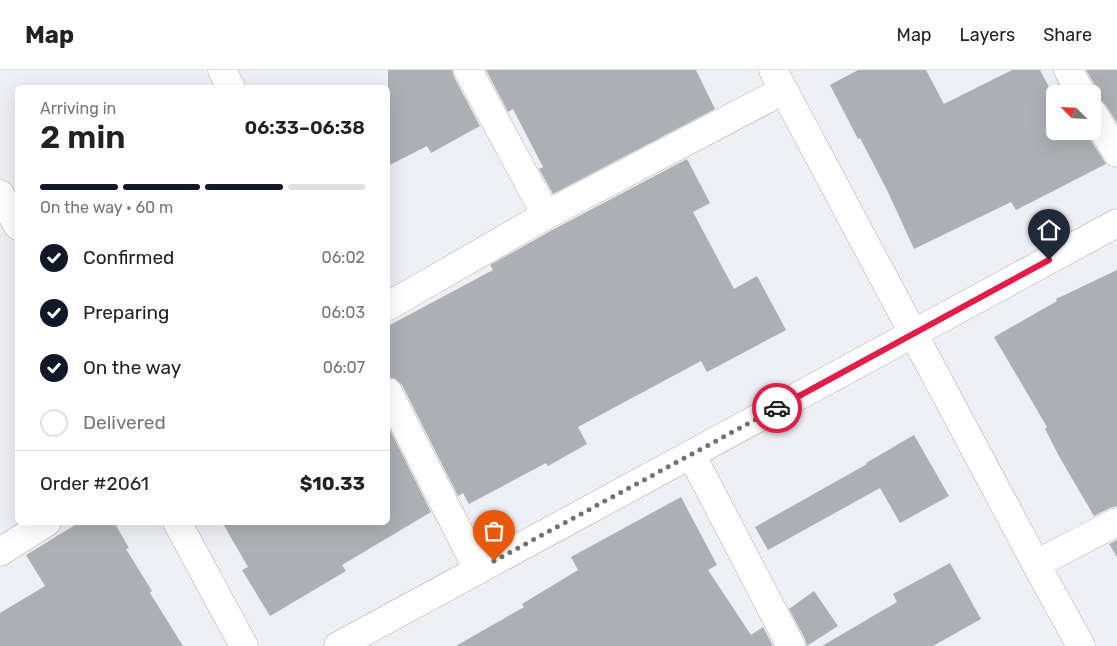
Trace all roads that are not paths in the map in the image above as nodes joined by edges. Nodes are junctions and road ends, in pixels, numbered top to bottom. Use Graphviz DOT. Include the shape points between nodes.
graph roads {
  1 [pos="222,70"];
  2 [pos="468,70"];
  3 [pos="1068,70"];
  4 [pos="778,80"];
  5 [pos="230,85"];
  6 [pos="1077,85"];
  7 [pos="1101,127"];
  8 [pos="1117,153"];
  9 [pos="0,194"];
  10 [pos="546,215"];
  11 [pos="15,221"];
  12 [pos="1117,223"];
  13 [pos="390,305"];
  14 [pos="914,333"];
  15 [pos="390,396"];
  16 [pos="691,454"];
  17 [pos="1117,522"];
  18 [pos="42,525"];
  19 [pos="179,525"];
  20 [pos="0,552"];
  21 [pos="1036,564"];
  22 [pos="478,570"];
  23 [pos="244,646"];
  24 [pos="338,646"];
  25 [pos="791,646"];
  26 [pos="1081,646"];
  1 -- 5 [label="street"];
  2 -- 10 [label="street"];
  3 -- 6 [label="street"];
  4 -- 10 [label="street"];
  4 -- 14 [label="street"];
  7 -- 8 [label="street"];
  9 -- 11 [label="street"];
  10 -- 13 [label="street"];
  12 -- 14 [label="street"];
  14 -- 16 [label="street"];
  14 -- 21 [label="street"];
  15 -- 22 [label="street"];
  16 -- 22 [label="street"];
  16 -- 25 [label="street"];
  17 -- 21 [label="street"];
  18 -- 20 [label="street"];
  19 -- 23 [label="street"];
  21 -- 26 [label="street"];
  22 -- 24 [label="street"];
}
